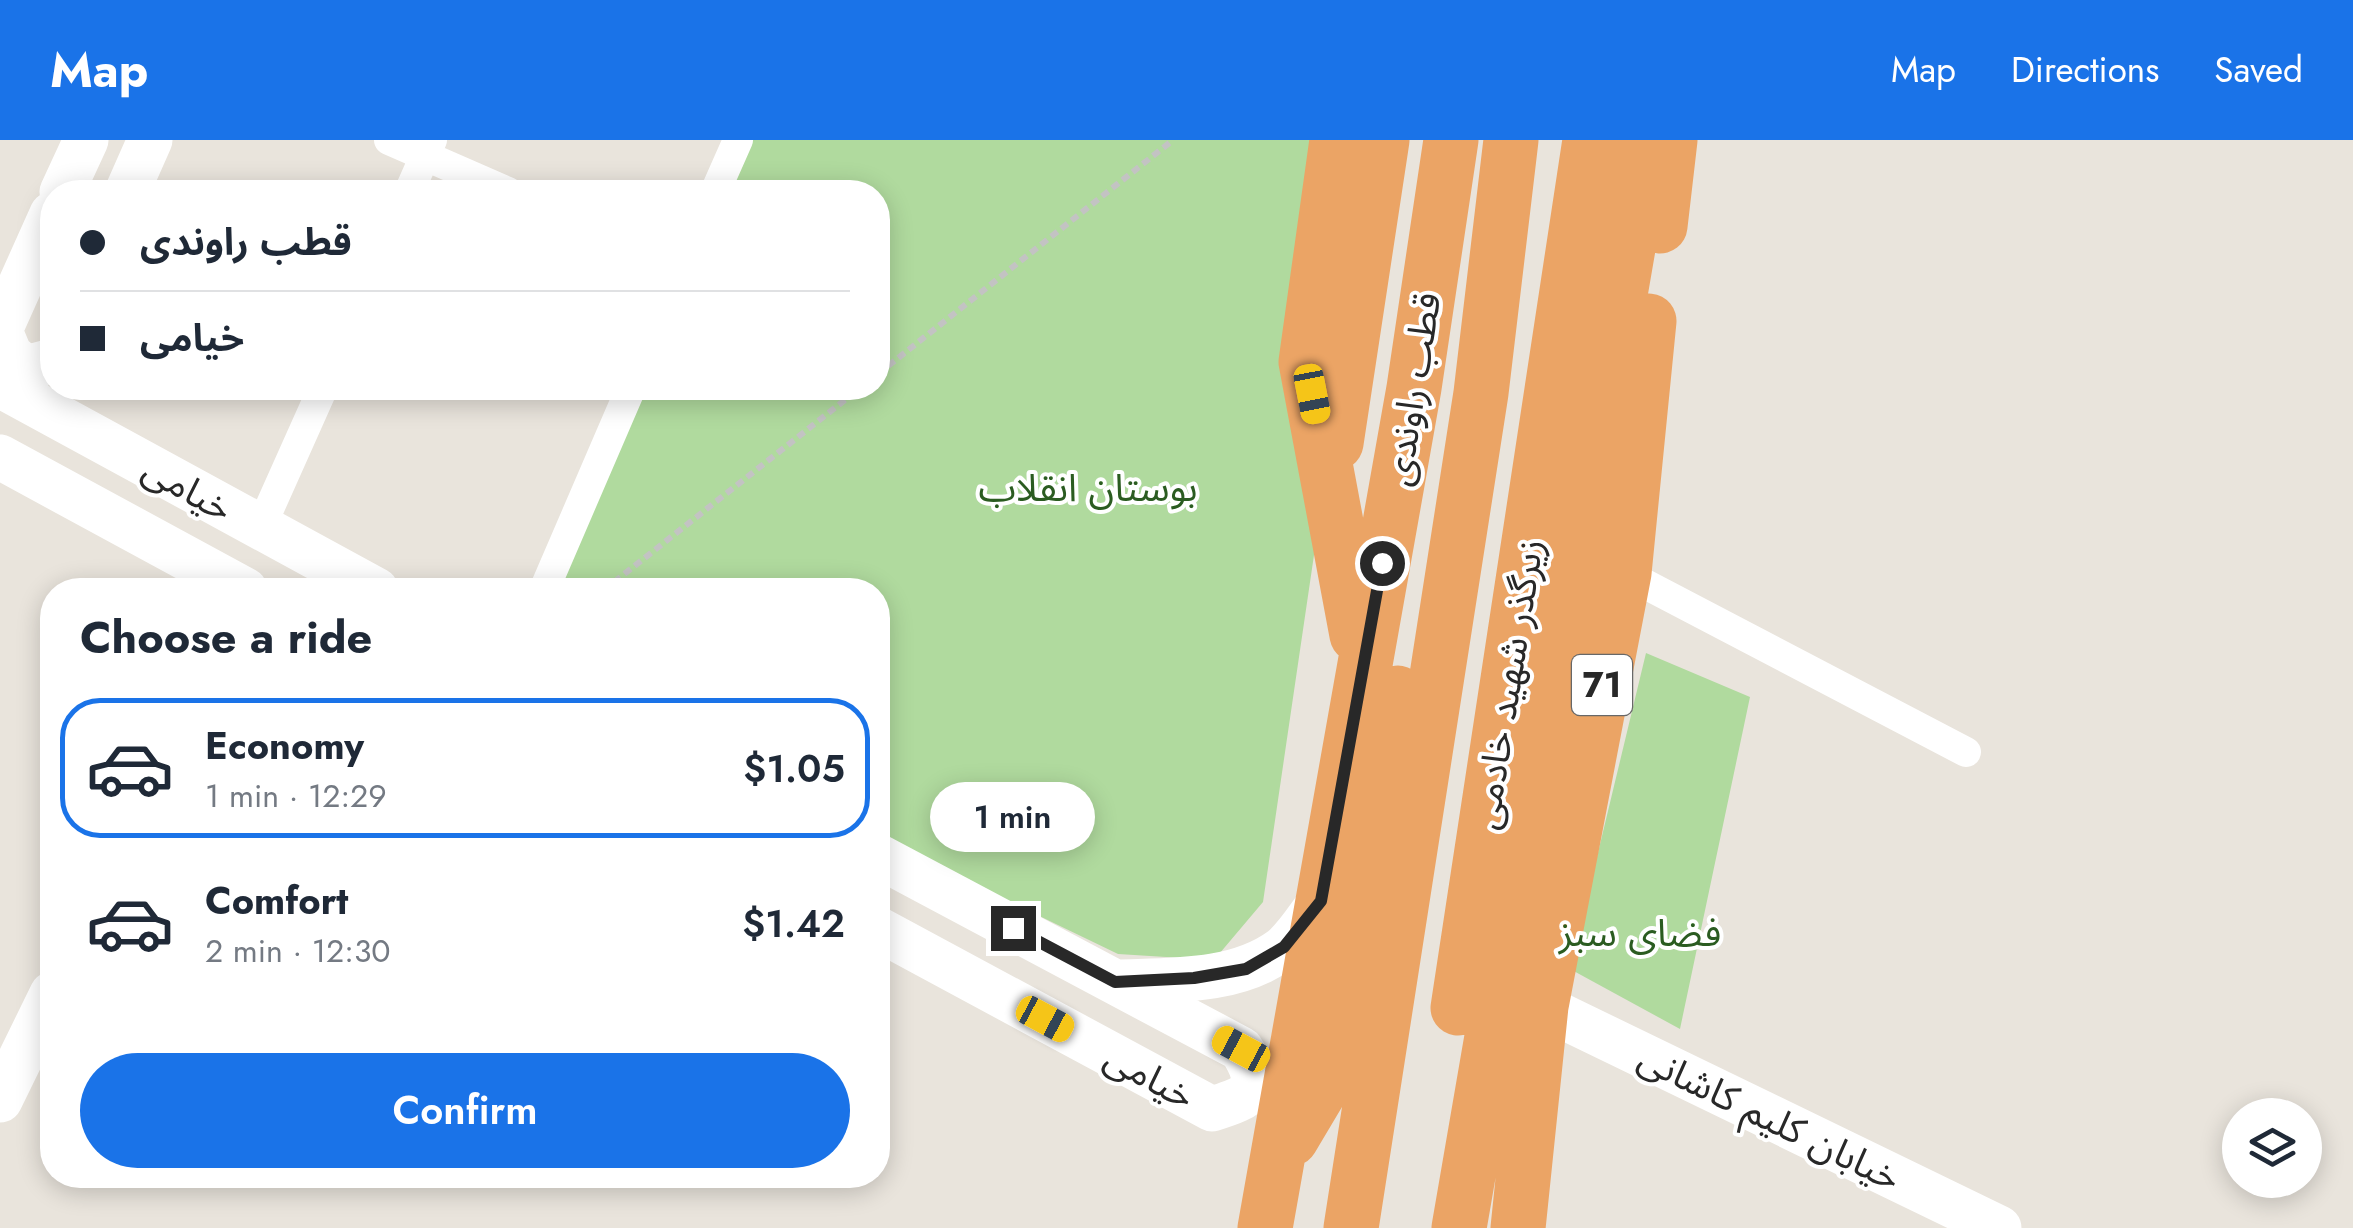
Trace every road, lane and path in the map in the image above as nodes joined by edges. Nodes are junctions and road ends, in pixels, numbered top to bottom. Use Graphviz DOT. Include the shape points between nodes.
graph roads {
  1 [pos="86,140"];
  2 [pos="150,140"];
  3 [pos="389,140"];
  4 [pos="738,140"];
  5 [pos="1174,140"];
  6 [pos="1337,140"];
  7 [pos="1382,140"];
  8 [pos="1452,140"];
  9 [pos="1500,140"];
  10 [pos="1511,140"];
  11 [pos="1590,140"];
  12 [pos="1627,140"];
  13 [pos="1670,140"];
  14 [pos="428,148"];
  15 [pos="68,180"];
  16 [pos="132,180"];
  17 [pos="414,180"];
  18 [pos="486,180"];
  19 [pos="720,180"];
  20 [pos="40,241"];
  21 [pos="0,330"];
  22 [pos="890,365"];
  23 [pos="35,379"];
  24 [pos="66,400"];
  25 [pos="318,400"];
  26 [pos="626,400"];
  27 [pos="845,400"];
  28 [pos="0,456"];
  29 [pos="1329,486"];
  30 [pos="260,529"];
  31 [pos="1624,572"];
  32 [pos="224,578"];
  33 [pos="353,578"];
  34 [pos="549,578"];
  35 [pos="619,578"];
  36 [pos="1364,668"];
  37 [pos="1966,752"];
  38 [pos="890,862"];
  39 [pos="1321,901"];
  40 [pos="890,935"];
  41 [pos="1115,982"];
  42 [pos="1541,1006"];
  43 [pos="40,1018"];
  44 [pos="0,1100"];
  45 [pos="1273,1169"];
  46 [pos="1265,1228"];
  47 [pos="1351,1228"];
  48 [pos="1422,1228"];
  49 [pos="1459,1228"];
  50 [pos="1518,1228"];
  51 [pos="1998,1228"];
  1 -- 15 [label="street"];
  2 -- 16 [label="street"];
  3 -- 14 [label="street"];
  4 -- 19 [label="street"];
  5 -- 22 [label="path"];
  6 -- 29 [label="highway" via="1306,362"];
  7 -- 29 [label="highway"];
  8 -- 36 [label="highway, قطب راوندی"];
  9 -- 45 [label="highway" via="1472,230 1335,1066"];
  10 -- 47 [label="highway, زیرگذر شهید خادمی" via="1481,393"];
  11 -- 48 [label="highway, زیرگذر شهید خادمی"];
  12 -- 49 [label="highway" via="1637,196"];
  13 -- 31 [label="highway, 71"];
  14 -- 17 [label="street"];
  14 -- 18 [label="street"];
  20 -- 21 [label="street"];
  21 -- 23 [label="street, خیامی" via="10,355"];
  24 -- 30 [label="street, خیامی"];
  25 -- 30 [label="street"];
  26 -- 34 [label="street"];
  27 -- 35 [label="path"];
  28 -- 32 [label="street, خیامی"];
  29 -- 36 [label="highway"];
  30 -- 33 [label="street, خیامی"];
  31 -- 37 [label="street"];
  31 -- 42 [label="highway, 71"];
  36 -- 39 [label="highway, قطب راوندی"];
  38 -- 41 [label="street, خیامی"];
  39 -- 41 [label="street" via="1284,947 1246,969"];
  39 -- 45 [label="highway, قطب راوندی"];
  40 -- 41 [label="street, خیامی" via="1212,1109 1244,1099 1254,1085 1254,1068 1241,1049"];
  42 -- 50 [label="highway, 71"];
  42 -- 51 [label="street, خیابان کلیم کاشانی"];
  43 -- 44 [label="street"];
  45 -- 46 [label="highway, قطب راوندی"];
}
